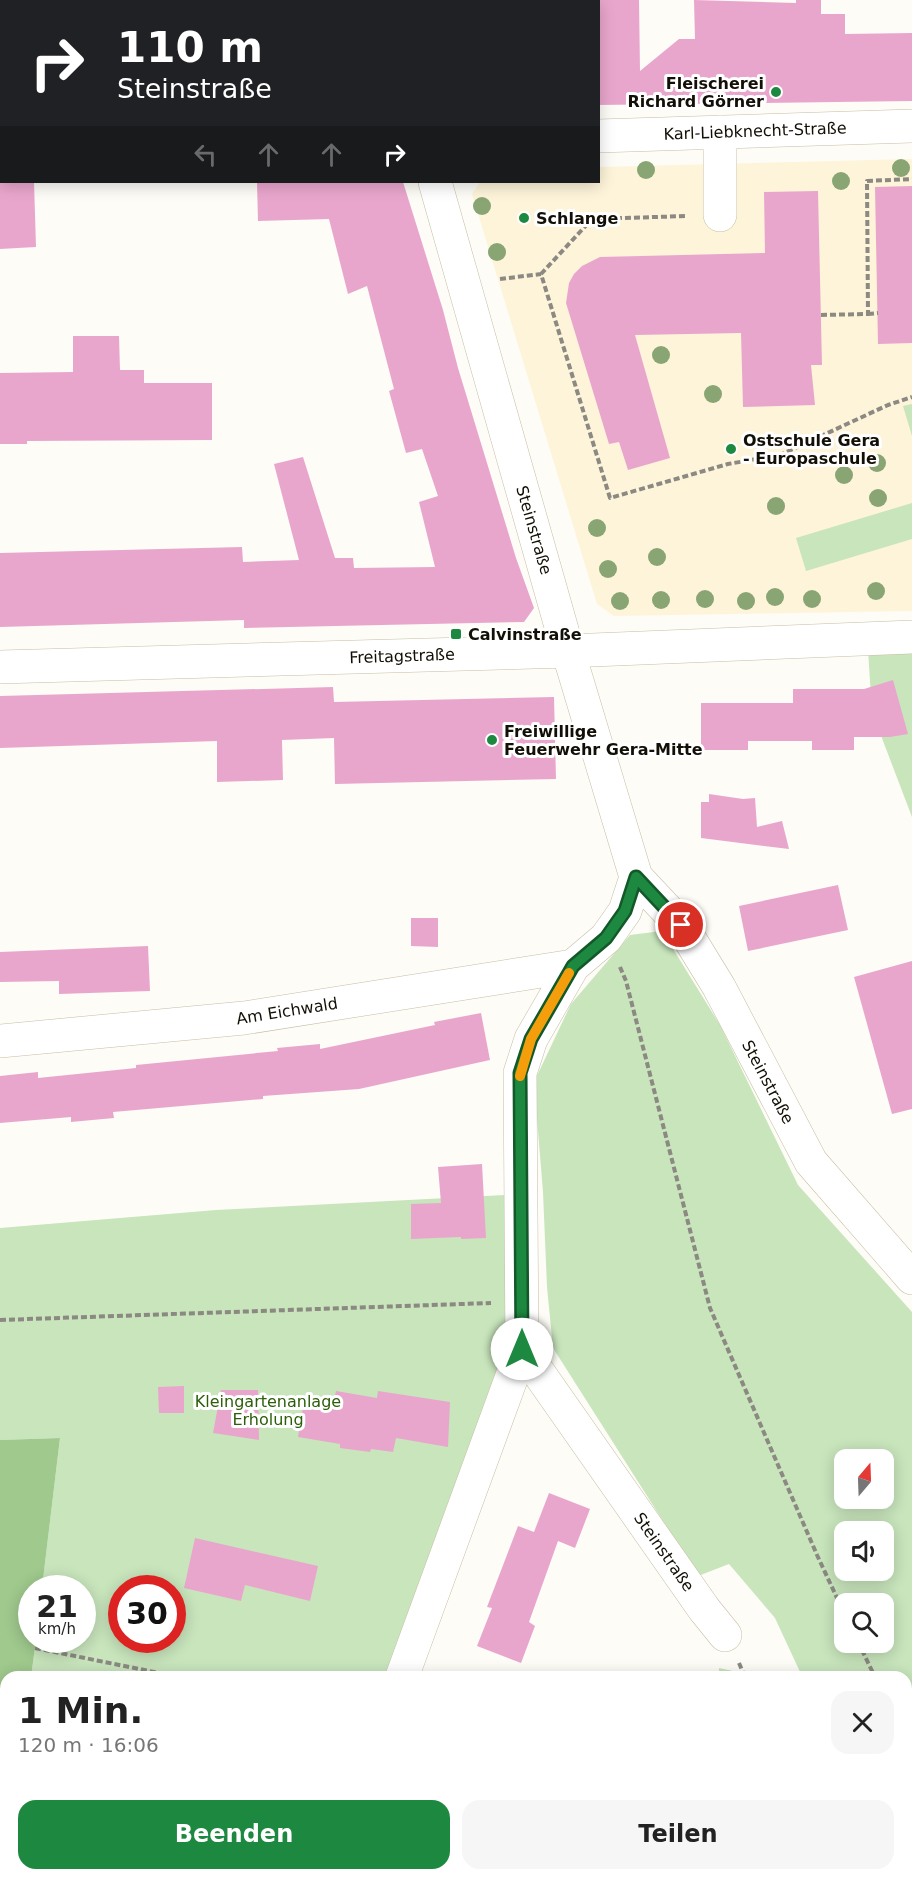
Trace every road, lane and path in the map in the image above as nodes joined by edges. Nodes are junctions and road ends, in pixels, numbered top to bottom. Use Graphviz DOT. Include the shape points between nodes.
graph roads {
  1 [pos="912,126"];
  2 [pos="720,132"];
  3 [pos="600,136"];
  4 [pos="912,179"];
  5 [pos="435,183"];
  6 [pos="720,215"];
  7 [pos="541,274"];
  8 [pos="500,279"];
  9 [pos="878,313"];
  10 [pos="868,314"];
  11 [pos="821,315"];
  12 [pos="912,398"];
  13 [pos="912,637"];
  14 [pos="568,651"];
  15 [pos="0,667"];
  16 [pos="636,877"];
  17 [pos="573,966"];
  18 [pos="626,981"];
  19 [pos="0,1041"];
  20 [pos="912,1278"];
  21 [pos="522,1302"];
  22 [pos="0,1320"];
  23 [pos="522,1349"];
  24 [pos="835,1593"];
  25 [pos="725,1635"];
  26 [pos="60,1653"];
  27 [pos="863,1653"];
  28 [pos="149,1671"];
  29 [pos="404,1671"];
  30 [pos="872,1671"];
  1 -- 2 [label="street, Karl-Liebknecht-Straße"];
  2 -- 3 [label="street, Karl-Liebknecht-Straße"];
  2 -- 6 [label="street"];
  4 -- 10 [label="path" via="867,181"];
  5 -- 14 [label="street, Steinstraße"];
  6 -- 7 [label="path" via="592,219"];
  7 -- 8 [label="path"];
  7 -- 12 [label="path" via="610,498 728,464 780,455 888,405"];
  9 -- 10 [label="path"];
  10 -- 11 [label="path"];
  13 -- 14 [label="street, Freitagstraße"];
  14 -- 15 [label="street, Freitagstraße"];
  14 -- 16 [label="street, Steinstraße"];
  16 -- 17 [label="street" via="625,911 606,938"];
  16 -- 20 [label="street, Steinstraße" via="681,925 719,987 811,1162"];
  17 -- 19 [label="street, Am Eichwald" via="244,1018"];
  17 -- 21 [label="street" via="531,1039 520,1073"];
  18 -- 24 [label="path" via="710,1308"];
  21 -- 22 [label="path"];
  21 -- 23 [label="street"];
  23 -- 25 [label="street, Steinstraße"];
  23 -- 29 [label="street"];
  26 -- 28 [label="path"];
  27 -- 30 [label="path"];
}
